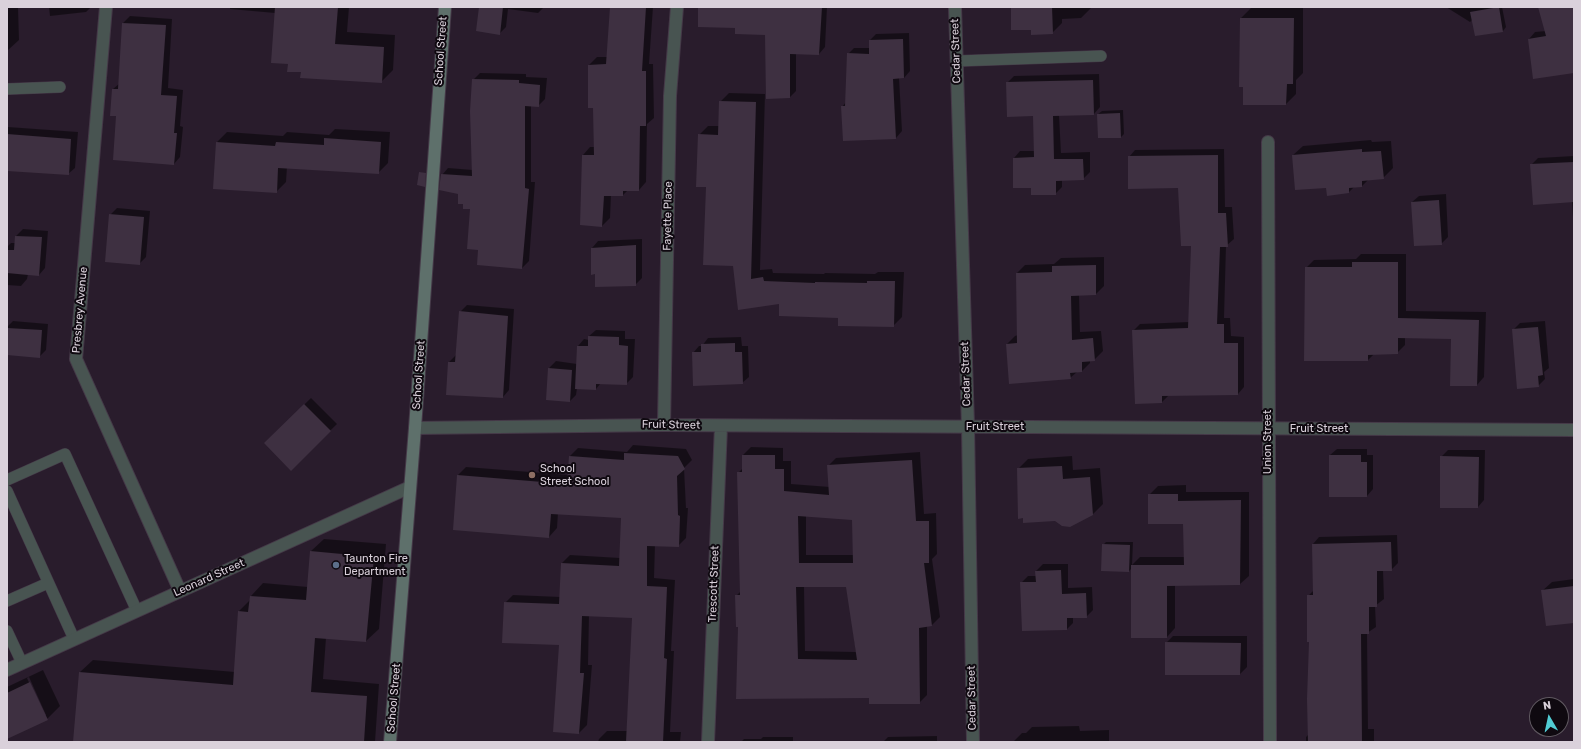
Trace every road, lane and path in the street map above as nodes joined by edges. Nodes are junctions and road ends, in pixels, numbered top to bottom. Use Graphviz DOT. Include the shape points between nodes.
graph roads {
  1 [pos="106,7"];
  2 [pos="445,7"];
  3 [pos="677,7"];
  4 [pos="955,7"];
  5 [pos="1101,56"];
  6 [pos="956,61"];
  7 [pos="60,87"];
  8 [pos="7,90"];
  9 [pos="1268,142"];
  10 [pos="664,425"];
  11 [pos="721,426"];
  12 [pos="968,426"];
  13 [pos="415,428"];
  14 [pos="1268,428"];
  15 [pos="1574,430"];
  16 [pos="7,480"];
  17 [pos="410,487"];
  18 [pos="7,491"];
  19 [pos="48,583"];
  20 [pos="180,591"];
  21 [pos="7,602"];
  22 [pos="137,611"];
  23 [pos="7,631"];
  24 [pos="74,639"];
  25 [pos="22,663"];
  26 [pos="7,670"];
  27 [pos="390,742"];
  28 [pos="708,742"];
  29 [pos="973,742"];
  30 [pos="1270,742"];
  1 -- 20 [label="street, Presbrey Avenue" via="76,359"];
  2 -- 13 [label="street, School Street"];
  3 -- 10 [label="street, Fayette Place" via="670,96"];
  4 -- 6 [label="street, Cedar Street"];
  5 -- 6 [label="lane"];
  6 -- 12 [label="street, Cedar Street"];
  7 -- 8 [label="lane"];
  9 -- 14 [label="street, Union Street"];
  10 -- 11 [label="street, Fruit Street"];
  10 -- 13 [label="street, Fruit Street"];
  11 -- 12 [label="street, Fruit Street"];
  11 -- 28 [label="street, Trescott Street"];
  12 -- 14 [label="street, Fruit Street"];
  12 -- 29 [label="street, Cedar Street"];
  13 -- 17 [label="street, School Street"];
  14 -- 15 [label="street, Fruit Street"];
  14 -- 30 [label="street, Union Street"];
  16 -- 22 [label="lane" via="65,454"];
  17 -- 20 [label="street, Leonard Street"];
  17 -- 27 [label="street, School Street"];
  18 -- 19 [label="lane"];
  19 -- 21 [label="lane"];
  19 -- 24 [label="lane"];
  20 -- 22 [label="street, Leonard Street"];
  22 -- 24 [label="street, Leonard Street"];
  23 -- 25 [label="lane"];
  24 -- 25 [label="street, Leonard Street"];
  25 -- 26 [label="street, Leonard Street"];
}
